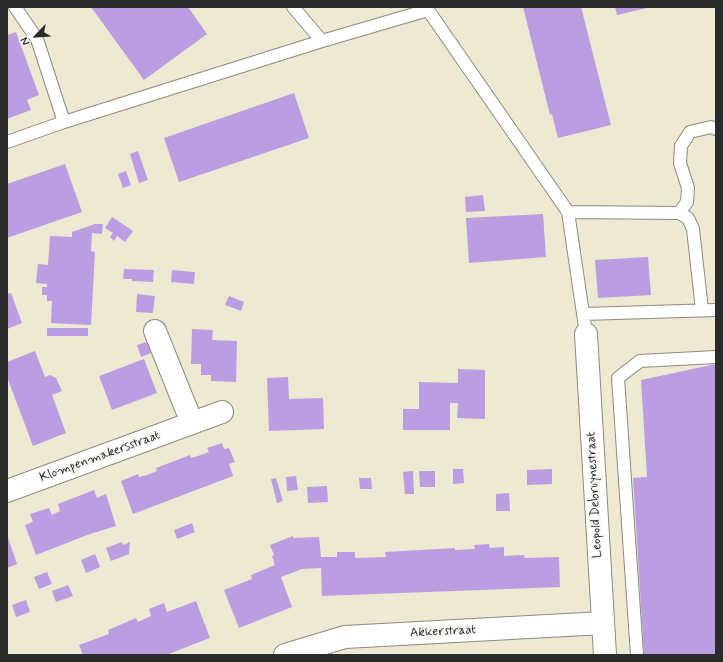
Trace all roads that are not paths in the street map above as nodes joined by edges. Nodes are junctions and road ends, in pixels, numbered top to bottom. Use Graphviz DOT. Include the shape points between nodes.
graph roads {
  1 [pos="15,7"];
  2 [pos="293,7"];
  3 [pos="428,9"];
  4 [pos="322,41"];
  5 [pos="64,122"];
  6 [pos="716,129"];
  7 [pos="7,142"];
  8 [pos="568,212"];
  9 [pos="679,212"];
  10 [pos="702,310"];
  11 [pos="716,310"];
  12 [pos="585,324"];
  13 [pos="155,332"];
  14 [pos="716,357"];
  15 [pos="222,412"];
  16 [pos="192,423"];
  17 [pos="7,491"];
  18 [pos="603,623"];
  19 [pos="285,655"];
  20 [pos="605,655"];
  21 [pos="637,655"];
  1 -- 5 [label="lane" via="36,39"];
  2 -- 4 [label="lane"];
  3 -- 4 [label="lane"];
  3 -- 8 [label="lane"];
  4 -- 5 [label="lane"];
  5 -- 7 [label="lane"];
  6 -- 9 [label="lane" via="712,127 690,132 681,146 680,163 688,188 688,202"];
  8 -- 9 [label="lane"];
  8 -- 12 [label="lane"];
  9 -- 10 [label="lane" via="688,218 693,229"];
  10 -- 11 [label="lane"];
  10 -- 12 [label="lane"];
  12 -- 18 [label="street, Leopold Debruynestraat"];
  13 -- 16 [label="street"];
  14 -- 21 [label="lane" via="640,361 618,378"];
  15 -- 16 [label="street, Klompenmakersstraat"];
  16 -- 17 [label="street, Klompenmakersstraat"];
  18 -- 19 [label="street, Akkerstraat" via="345,637"];
  18 -- 20 [label="street, Leopold Debruynestraat"];
}
